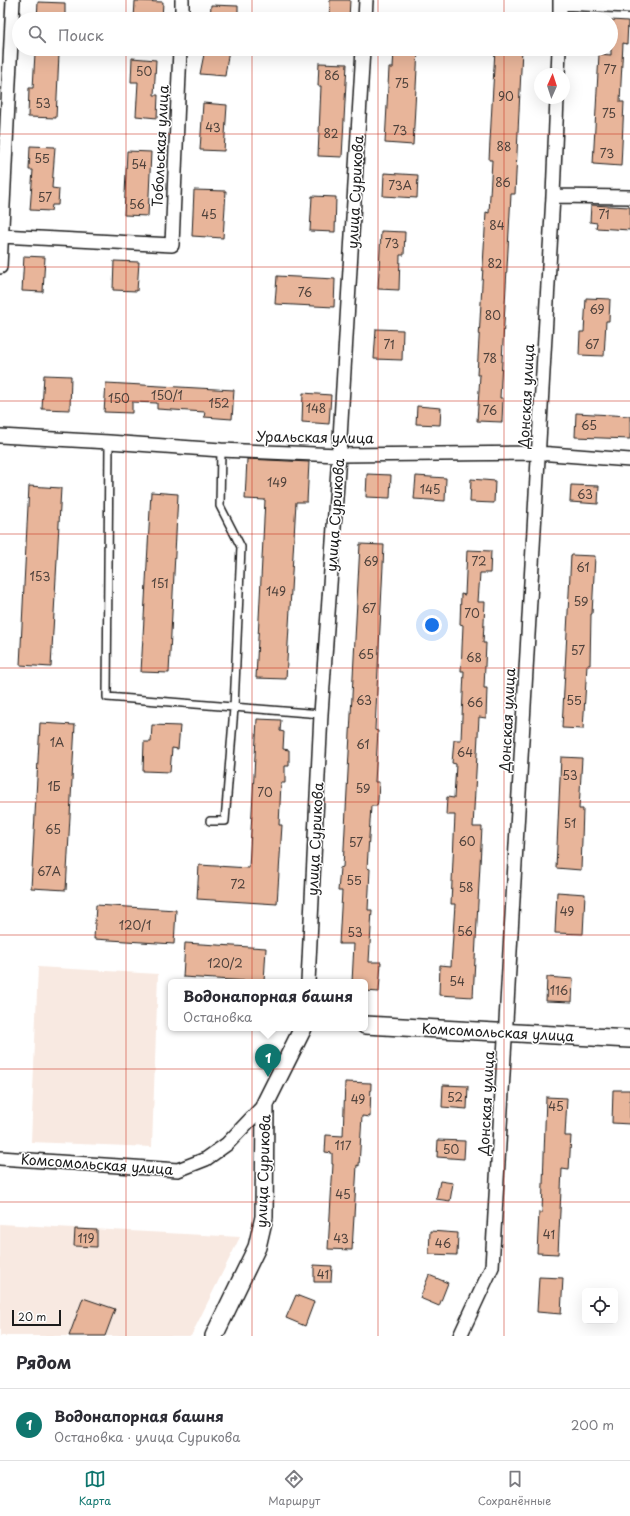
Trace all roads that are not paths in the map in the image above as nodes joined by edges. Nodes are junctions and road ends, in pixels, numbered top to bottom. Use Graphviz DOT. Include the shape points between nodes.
graph roads {
  1 [pos="13,0"];
  2 [pos="182,0"];
  3 [pos="366,0"];
  4 [pos="560,1"];
  5 [pos="630,6"];
  6 [pos="12,12"];
  7 [pos="182,12"];
  8 [pos="365,12"];
  9 [pos="560,12"];
  10 [pos="12,20"];
  11 [pos="180,56"];
  12 [pos="363,56"];
  13 [pos="559,56"];
  14 [pos="558,68"];
  15 [pos="557,104"];
  16 [pos="553,196"];
  17 [pos="630,197"];
  18 [pos="1,236"];
  19 [pos="0,267"];
  20 [pos="0,436"];
  21 [pos="108,442"];
  22 [pos="220,450"];
  23 [pos="538,453"];
  24 [pos="339,455"];
  25 [pos="630,460"];
  26 [pos="234,708"];
  27 [pos="321,714"];
  28 [pos="210,821"];
  29 [pos="308,979"];
  30 [pos="368,1025"];
  31 [pos="302,1031"];
  32 [pos="506,1032"];
  33 [pos="630,1039"];
  34 [pos="265,1104"];
  35 [pos="0,1158"];
  36 [pos="214,1336"];
  37 [pos="460,1336"];
  1 -- 6 [label="street"];
  2 -- 7 [label="street"];
  3 -- 8 [label="street"];
  4 -- 5 [label="street"];
  4 -- 9 [label="street"];
  10 -- 18 [label="street"];
  11 -- 18 [label="street, Тобольская улица" via="172,245"];
  12 -- 24 [label="street, улица Сурикова"];
  13 -- 14 [label="street"];
  15 -- 16 [label="street, Донская улица"];
  16 -- 17 [label="street"];
  16 -- 23 [label="street, Донская улица"];
  18 -- 19 [label="street"];
  20 -- 21 [label="street, Уральская улица"];
  21 -- 22 [label="street, Уральская улица"];
  21 -- 26 [label="lane" via="107,697"];
  22 -- 24 [label="street, Уральская улица"];
  22 -- 26 [label="lane" via="220,506 241,547"];
  23 -- 24 [label="street, Уральская улица"];
  23 -- 25 [label="street, Уральская улица"];
  23 -- 32 [label="street, Донская улица"];
  24 -- 27 [label="street, улица Сурикова"];
  26 -- 27 [label="lane"];
  26 -- 28 [label="lane" via="225,821"];
  27 -- 29 [label="street, улица Сурикова"];
  30 -- 32 [label="street, Комсомольская улица"];
  31 -- 34 [label="street, улица Сурикова"];
  32 -- 33 [label="street, Комсомольская улица"];
  32 -- 37 [label="street, Донская улица" via="492,1267"];
  34 -- 35 [label="street, Комсомольская улица" via="227,1144 206,1160 178,1170"];
  34 -- 36 [label="street, улица Сурикова" via="264,1218 257,1247"];
}
